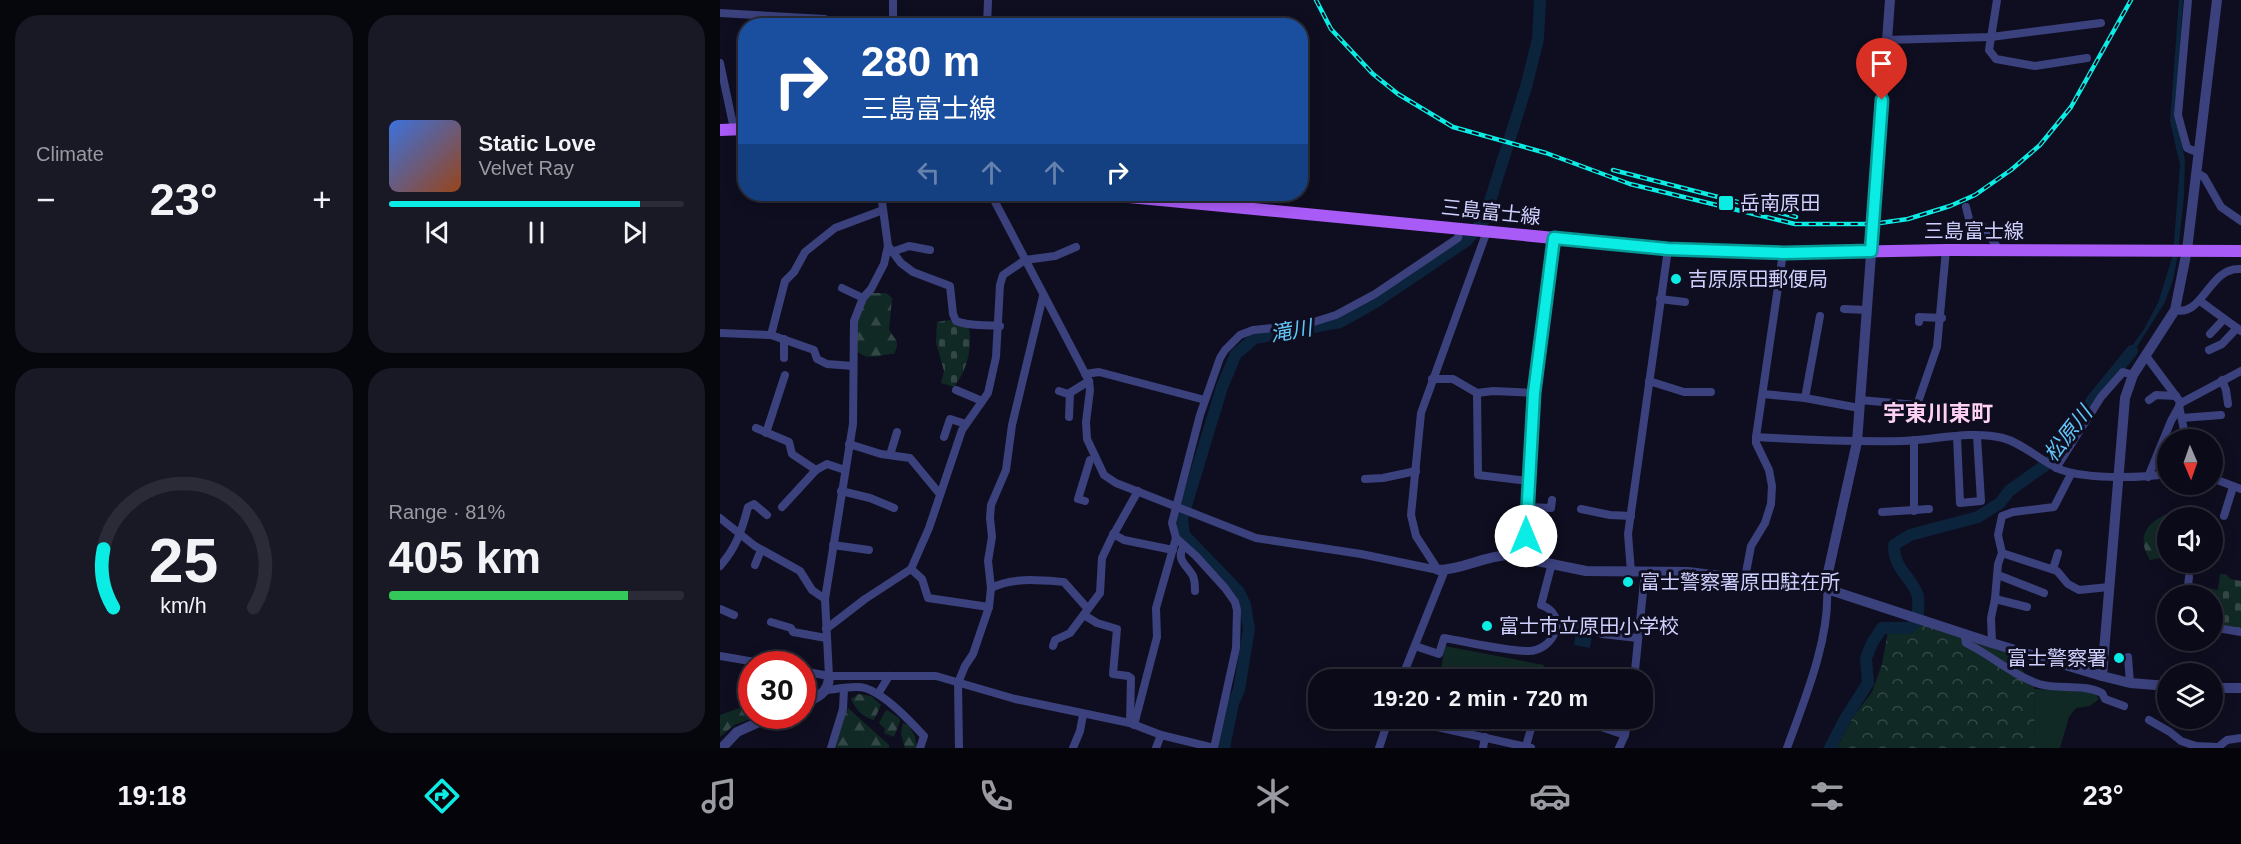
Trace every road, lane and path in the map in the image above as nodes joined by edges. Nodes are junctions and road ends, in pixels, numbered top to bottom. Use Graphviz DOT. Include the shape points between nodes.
graph roads {
  1 [pos="893,0"];
  2 [pos="988,0"];
  3 [pos="1890,0"];
  4 [pos="1997,0"];
  5 [pos="2188,0"];
  6 [pos="2217,0"];
  7 [pos="720,13"];
  8 [pos="808,18"];
  9 [pos="893,18"];
  10 [pos="987,18"];
  11 [pos="2101,23"];
  12 [pos="1991,37"];
  13 [pos="1886,40"];
  14 [pos="2087,58"];
  15 [pos="720,63"];
  16 [pos="738,122"];
  17 [pos="738,129"];
  18 [pos="720,130"];
  19 [pos="2199,153"];
  20 [pos="2197,173"];
  21 [pos="882,201"];
  22 [pos="995,201"];
  23 [pos="1204,201"];
  24 [pos="1966,207"];
  25 [pos="883,210"];
  26 [pos="2241,221"];
  27 [pos="1465,229"];
  28 [pos="1485,231"];
  29 [pos="1554,238"];
  30 [pos="1076,248"];
  31 [pos="890,249"];
  32 [pos="930,249"];
  33 [pos="1668,249"];
  34 [pos="1946,250"];
  35 [pos="2179,250"];
  36 [pos="1871,251"];
  37 [pos="2000,251"];
  38 [pos="2241,251"];
  39 [pos="1784,253"];
  40 [pos="1025,260"];
  41 [pos="2241,268"];
  42 [pos="842,288"];
  43 [pos="1043,296"];
  44 [pos="863,298"];
  45 [pos="1660,299"];
  46 [pos="2200,301"];
  47 [pos="1685,302"];
  48 [pos="1844,309"];
  49 [pos="1867,310"];
  50 [pos="2175,310"];
  51 [pos="1820,316"];
  52 [pos="1942,318"];
  53 [pos="2224,319"];
  54 [pos="1919,322"];
  55 [pos="999,326"];
  56 [pos="2239,330"];
  57 [pos="720,333"];
  58 [pos="2210,334"];
  59 [pos="771,335"];
  60 [pos="784,339"];
  61 [pos="2209,350"];
  62 [pos="2146,356"];
  63 [pos="784,358"];
  64 [pos="853,366"];
  65 [pos="2241,371"];
  66 [pos="785,375"];
  67 [pos="2133,375"];
  68 [pos="1087,378"];
  69 [pos="1432,379"];
  70 [pos="2222,380"];
  71 [pos="1649,381"];
  72 [pos="956,390"];
  73 [pos="1059,391"];
  74 [pos="1711,392"];
  75 [pos="1070,393"];
  76 [pos="1477,393"];
  77 [pos="1534,393"];
  78 [pos="1762,394"];
  79 [pos="1805,398"];
  80 [pos="1205,400"];
  81 [pos="2149,400"];
  82 [pos="982,401"];
  83 [pos="2179,402"];
  84 [pos="1859,404"];
  85 [pos="2228,404"];
  86 [pos="2221,415"];
  87 [pos="1069,417"];
  88 [pos="2182,418"];
  89 [pos="966,424"];
  90 [pos="756,428"];
  91 [pos="2185,429"];
  92 [pos="897,432"];
  93 [pos="766,433"];
  94 [pos="1977,436"];
  95 [pos="944,437"];
  96 [pos="1756,437"];
  97 [pos="1957,437"];
  98 [pos="1914,440"];
  99 [pos="1857,442"];
  100 [pos="849,444"];
  101 [pos="890,455"];
  102 [pos="1090,460"];
  103 [pos="2054,467"];
  104 [pos="816,470"];
  105 [pos="845,470"];
  106 [pos="1416,471"];
  107 [pos="2071,474"];
  108 [pos="2157,476"];
  109 [pos="2118,477"];
  110 [pos="2148,477"];
  111 [pos="1365,479"];
  112 [pos="1528,481"];
  113 [pos="2223,481"];
  114 [pos="2237,488"];
  115 [pos="841,491"];
  116 [pos="1138,491"];
  117 [pos="939,493"];
  118 [pos="1552,500"];
  119 [pos="1084,501"];
  120 [pos="1176,506"];
  121 [pos="782,507"];
  122 [pos="1526,507"];
  123 [pos="894,508"];
  124 [pos="1581,509"];
  125 [pos="1929,509"];
  126 [pos="1914,511"];
  127 [pos="1882,512"];
  128 [pos="767,515"];
  129 [pos="1631,516"];
  130 [pos="2224,516"];
  131 [pos="720,518"];
  132 [pos="741,533"];
  133 [pos="1113,534"];
  134 [pos="1176,538"];
  135 [pos="833,545"];
  136 [pos="1184,546"];
  137 [pos="761,550"];
  138 [pos="869,550"];
  139 [pos="1173,550"];
  140 [pos="2002,552"];
  141 [pos="2058,553"];
  142 [pos="1527,558"];
  143 [pos="1552,563"];
  144 [pos="755,565"];
  145 [pos="720,566"];
  146 [pos="911,568"];
  147 [pos="2053,569"];
  148 [pos="1442,570"];
  149 [pos="1631,572"];
  150 [pos="1645,572"];
  151 [pos="1998,575"];
  152 [pos="2189,577"];
  153 [pos="1745,578"];
  154 [pos="2188,585"];
  155 [pos="2109,587"];
  156 [pos="991,588"];
  157 [pos="1827,589"];
  158 [pos="1196,591"];
  159 [pos="2044,593"];
  160 [pos="825,599"];
  161 [pos="1995,599"];
  162 [pos="2027,607"];
  163 [pos="989,608"];
  164 [pos="720,609"];
  165 [pos="1086,612"];
  166 [pos="734,615"];
  167 [pos="771,622"];
  168 [pos="2223,629"];
  169 [pos="1964,633"];
  170 [pos="2241,633"];
  171 [pos="826,634"];
  172 [pos="1602,634"];
  173 [pos="1638,638"];
  174 [pos="1992,643"];
  175 [pos="1053,646"];
  176 [pos="1415,646"];
  177 [pos="720,656"];
  178 [pos="2128,657"];
  179 [pos="738,659"];
  180 [pos="1406,669"];
  181 [pos="1635,669"];
  182 [pos="816,674"];
  183 [pos="829,676"];
  184 [pos="889,676"];
  185 [pos="2102,676"];
  186 [pos="958,683"];
  187 [pos="2130,683"];
  188 [pos="2157,685"];
  189 [pos="2223,688"];
  190 [pos="2241,688"];
  191 [pos="844,689"];
  192 [pos="826,690"];
  193 [pos="878,694"];
  194 [pos="816,696"];
  195 [pos="2124,706"];
  196 [pos="1083,715"];
  197 [pos="2149,720"];
  198 [pos="1132,724"];
  199 [pos="744,729"];
  200 [pos="1385,729"];
  201 [pos="1448,729"];
  202 [pos="1532,729"];
  203 [pos="1607,729"];
  204 [pos="1626,729"];
  205 [pos="1161,735"];
  206 [pos="1625,735"];
  207 [pos="1485,737"];
  208 [pos="2241,738"];
  209 [pos="1529,747"];
  210 [pos="2217,747"];
  211 [pos="722,748"];
  212 [pos="831,748"];
  213 [pos="920,748"];
  214 [pos="960,748"];
  215 [pos="1073,748"];
  216 [pos="1156,748"];
  217 [pos="1214,748"];
  218 [pos="1379,748"];
  219 [pos="1483,748"];
  220 [pos="1619,748"];
  221 [pos="1787,748"];
  1 -- 9 [label="street"];
  2 -- 10 [label="street"];
  3 -- 13 [label="street"];
  4 -- 12 [label="street"];
  5 -- 19 [label="street" via="2178,115 2187,148"];
  6 -- 19 [label="street"];
  7 -- 8 [label="street"];
  11 -- 12 [label="street"];
  12 -- 13 [label="street"];
  12 -- 14 [label="street" via="1989,50 1996,59 2035,66"];
  13 -- 36 [label="street"];
  15 -- 16 [label="street"];
  17 -- 18 [label="main road"];
  19 -- 20 [label="street"];
  20 -- 26 [label="street" via="2204,177 2221,207"];
  20 -- 35 [label="street"];
  21 -- 25 [label="street"];
  22 -- 40 [label="street"];
  23 -- 27 [label="main road, 三島富士線"];
  24 -- 37 [label="street" via="1970,223 1982,225"];
  25 -- 31 [label="street"];
  25 -- 59 [label="street" via="835,228 806,252 785,281"];
  27 -- 28 [label="main road, 三島富士線"];
  27 -- 80 [label="street" via="1458,238 1375,294 1336,315 1304,325 1240,335 1220,357"];
  28 -- 29 [label="main road, 三島富士線"];
  28 -- 69 [label="street"];
  29 -- 33 [label="main road, 三島富士線"];
  29 -- 77 [label="street"];
  30 -- 40 [label="street"];
  31 -- 32 [label="street"];
  31 -- 44 [label="street" via="880,274"];
  31 -- 55 [label="street" via="913,272 950,286 956,321 967,326"];
  33 -- 39 [label="main road, 三島富士線"];
  33 -- 45 [label="street"];
  34 -- 36 [label="main road, 三島富士線"];
  34 -- 37 [label="main road, 三島富士線"];
  34 -- 52 [label="street"];
  35 -- 37 [label="main road, 三島富士線"];
  35 -- 38 [label="main road, 三島富士線"];
  35 -- 50 [label="street"];
  36 -- 39 [label="main road, 三島富士線"];
  36 -- 49 [label="street"];
  39 -- 78 [label="street"];
  40 -- 43 [label="street"];
  40 -- 55 [label="street" via="1003,275"];
  41 -- 46 [label="street" via="2229,269 2213,280"];
  42 -- 44 [label="street"];
  43 -- 68 [label="street"];
  43 -- 156 [label="street" via="1012,425 1006,470 992,505 988,561"];
  44 -- 64 [label="street" via="854,321"];
  45 -- 47 [label="street"];
  45 -- 71 [label="street"];
  46 -- 50 [label="street" via="2184,310"];
  46 -- 53 [label="street"];
  48 -- 49 [label="street"];
  49 -- 84 [label="street"];
  50 -- 62 [label="street"];
  51 -- 79 [label="street"];
  52 -- 54 [label="street" via="1919,317"];
  52 -- 84 [label="street" via="1938,347 1917,405"];
  53 -- 56 [label="street"];
  53 -- 58 [label="street"];
  55 -- 82 [label="street" via="988,393"];
  56 -- 61 [label="street"];
  57 -- 59 [label="street"];
  59 -- 60 [label="street"];
  60 -- 63 [label="street"];
  60 -- 64 [label="street" via="814,350 817,359 827,364"];
  62 -- 67 [label="street"];
  62 -- 83 [label="street"];
  64 -- 100 [label="street"];
  65 -- 70 [label="street"];
  66 -- 93 [label="street"];
  67 -- 103 [label="street" via="2123,372 2100,396"];
  67 -- 109 [label="street" via="2125,398"];
  68 -- 75 [label="street"];
  68 -- 80 [label="street" via="1099,372"];
  68 -- 116 [label="street" via="1087,439 1095,460 1104,475"];
  69 -- 76 [label="street" via="1453,379"];
  69 -- 106 [label="street" via="1421,413"];
  70 -- 83 [label="street"];
  70 -- 85 [label="street"];
  71 -- 74 [label="street" via="1684,392"];
  71 -- 129 [label="street"];
  72 -- 82 [label="street"];
  73 -- 75 [label="street"];
  75 -- 87 [label="street"];
  76 -- 77 [label="street"];
  76 -- 112 [label="street" via="1478,475"];
  77 -- 112 [label="street"];
  78 -- 79 [label="street"];
  78 -- 96 [label="street"];
  79 -- 84 [label="street"];
  80 -- 120 [label="street"];
  81 -- 83 [label="street" via="2156,395"];
  82 -- 89 [label="street"];
  83 -- 88 [label="street"];
  83 -- 110 [label="street"];
  84 -- 99 [label="street"];
  86 -- 88 [label="street"];
  88 -- 91 [label="street"];
  89 -- 95 [label="street" via="950,419"];
  89 -- 117 [label="street"];
  90 -- 93 [label="street"];
  92 -- 101 [label="street"];
  93 -- 104 [label="street" via="789,442 792,454"];
  94 -- 97 [label="street"];
  94 -- 97 [label="street" via="1981,501 1960,503"];
  94 -- 103 [label="street" via="2003,438"];
  96 -- 99 [label="street"];
  96 -- 153 [label="street" via="1769,470 1771,504 1751,546"];
  97 -- 98 [label="street"];
  98 -- 99 [label="street"];
  98 -- 126 [label="street"];
  99 -- 157 [label="street"];
  100 -- 101 [label="street"];
  100 -- 105 [label="street"];
  101 -- 117 [label="street" via="910,458"];
  102 -- 119 [label="street" via="1078,499"];
  103 -- 107 [label="street"];
  104 -- 105 [label="street" via="827,464"];
  104 -- 121 [label="street"];
  105 -- 115 [label="street"];
  106 -- 111 [label="street"];
  106 -- 148 [label="street" via="1413,525 1416,536"];
  107 -- 109 [label="street"];
  107 -- 140 [label="street" via="2055,507 2002,516 1998,535"];
  108 -- 110 [label="street"];
  109 -- 110 [label="street"];
  109 -- 155 [label="street"];
  112 -- 122 [label="street"];
  113 -- 114 [label="street"];
  114 -- 130 [label="street"];
  115 -- 123 [label="street"];
  115 -- 135 [label="street"];
  116 -- 120 [label="street"];
  116 -- 133 [label="street"];
  117 -- 146 [label="street"];
  118 -- 122 [label="street" via="1551,508"];
  120 -- 134 [label="street" via="1172,523"];
  120 -- 148 [label="street" via="1256,538"];
  122 -- 142 [label="street"];
  124 -- 129 [label="street"];
  125 -- 126 [label="street"];
  126 -- 127 [label="street"];
  128 -- 132 [label="street" via="750,505"];
  129 -- 149 [label="street"];
  131 -- 132 [label="street"];
  132 -- 137 [label="street"];
  132 -- 145 [label="street"];
  133 -- 139 [label="street"];
  133 -- 165 [label="street" via="1102,558 1100,593"];
  134 -- 136 [label="street"];
  134 -- 139 [label="street"];
  135 -- 138 [label="street"];
  135 -- 160 [label="street"];
  136 -- 158 [label="street" via="1181,562 1194,578"];
  136 -- 217 [label="street" via="1225,588 1238,610 1236,648"];
  137 -- 144 [label="street"];
  137 -- 160 [label="street" via="800,571 812,590"];
  139 -- 198 [label="street" via="1156,608 1157,637"];
  140 -- 147 [label="street"];
  140 -- 151 [label="street"];
  141 -- 147 [label="street"];
  142 -- 143 [label="street"];
  142 -- 148 [label="street" via="1495,556"];
  143 -- 149 [label="street" via="1586,571"];
  143 -- 176 [label="street" via="1541,605 1551,608 1556,626 1553,638 1546,644 1526,651 1444,638 1439,654"];
  146 -- 163 [label="street" via="922,579 928,598"];
  146 -- 171 [label="street" via="865,599"];
  147 -- 155 [label="street" via="2079,590"];
  148 -- 176 [label="street"];
  149 -- 150 [label="street"];
  150 -- 153 [label="street"];
  150 -- 173 [label="street"];
  151 -- 159 [label="street"];
  151 -- 161 [label="street"];
  152 -- 154 [label="street"];
  153 -- 157 [label="street"];
  155 -- 185 [label="street"];
  156 -- 163 [label="street"];
  156 -- 165 [label="street" via="1031,580 1064,582"];
  157 -- 169 [label="street"];
  157 -- 221 [label="street" via="1828,609 1811,682"];
  160 -- 171 [label="street"];
  161 -- 162 [label="street"];
  161 -- 174 [label="street"];
  163 -- 186 [label="street"];
  164 -- 166 [label="street"];
  165 -- 175 [label="street" via="1070,633 1055,640"];
  165 -- 198 [label="street" via="1097,623 1117,628 1113,674 1131,678"];
  167 -- 171 [label="street" via="793,632"];
  168 -- 170 [label="street"];
  169 -- 174 [label="street"];
  169 -- 195 [label="street" via="1966,643 2016,674 2042,685 2093,688 2105,699"];
  171 -- 183 [label="street"];
  172 -- 173 [label="street"];
  173 -- 181 [label="street"];
  174 -- 185 [label="street"];
  176 -- 180 [label="street"];
  177 -- 179 [label="street"];
  178 -- 187 [label="street"];
  182 -- 183 [label="street"];
  183 -- 184 [label="street"];
  183 -- 192 [label="street"];
  184 -- 186 [label="street" via="936,676"];
  184 -- 193 [label="street"];
  185 -- 187 [label="street"];
  186 -- 196 [label="street"];
  186 -- 214 [label="street"];
  187 -- 188 [label="street"];
  189 -- 190 [label="street"];
  191 -- 192 [label="street"];
  191 -- 193 [label="street" via="863,688"];
  191 -- 212 [label="street" via="843,709"];
  192 -- 194 [label="street"];
  193 -- 213 [label="street" via="924,736"];
  196 -- 198 [label="street"];
  196 -- 215 [label="street"];
  197 -- 210 [label="street" via="2181,741"];
  198 -- 205 [label="street"];
  199 -- 211 [label="street"];
  200 -- 218 [label="street"];
  201 -- 207 [label="street"];
  202 -- 209 [label="street"];
  203 -- 206 [label="street"];
  204 -- 206 [label="street"];
  205 -- 216 [label="street"];
  205 -- 217 [label="street"];
  206 -- 220 [label="street"];
  207 -- 209 [label="street"];
  207 -- 219 [label="street"];
  208 -- 210 [label="street" via="2227,740"];
}
